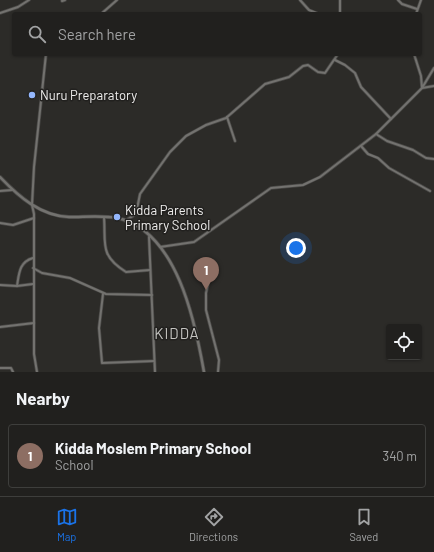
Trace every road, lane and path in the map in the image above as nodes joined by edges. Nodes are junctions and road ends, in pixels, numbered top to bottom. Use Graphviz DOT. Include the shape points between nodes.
graph roads {
  1 [pos="29,0"];
  2 [pos="116,0"];
  3 [pos="300,0"];
  4 [pos="340,0"];
  5 [pos="398,0"];
  6 [pos="421,0"];
  7 [pos="417,9"];
  8 [pos="103,12"];
  9 [pos="314,12"];
  10 [pos="340,12"];
  11 [pos="416,12"];
  12 [pos="0,13"];
  13 [pos="46,56"];
  14 [pos="337,56"];
  15 [pos="415,56"];
  16 [pos="335,60"];
  17 [pos="434,68"];
  18 [pos="434,86"];
  19 [pos="422,88"];
  20 [pos="227,117"];
  21 [pos="391,119"];
  22 [pos="376,134"];
  23 [pos="235,141"];
  24 [pos="361,146"];
  25 [pos="434,159"];
  26 [pos="0,177"];
  27 [pos="12,190"];
  28 [pos="430,190"];
  29 [pos="0,191"];
  30 [pos="32,205"];
  31 [pos="104,217"];
  32 [pos="34,218"];
  33 [pos="125,221"];
  34 [pos="0,223"];
  35 [pos="149,236"];
  36 [pos="160,246"];
  37 [pos="33,258"];
  38 [pos="33,268"];
  39 [pos="150,270"];
  40 [pos="210,275"];
  41 [pos="33,284"];
  42 [pos="0,285"];
  43 [pos="17,286"];
  44 [pos="103,293"];
  45 [pos="152,295"];
  46 [pos="34,323"];
  47 [pos="0,327"];
  48 [pos="154,361"];
  49 [pos="0,368"];
  50 [pos="13,372"];
  51 [pos="37,372"];
  52 [pos="155,372"];
  53 [pos="204,372"];
  54 [pos="218,372"];
  1 -- 12 [label="street"];
  2 -- 8 [label="street"];
  3 -- 9 [label="street"];
  4 -- 10 [label="street"];
  5 -- 7 [label="street"];
  6 -- 7 [label="street"];
  7 -- 11 [label="street"];
  13 -- 30 [label="street"];
  14 -- 16 [label="street"];
  15 -- 19 [label="street"];
  16 -- 20 [label="street" via="325,73 306,65 289,77 265,84"];
  16 -- 21 [label="street" via="355,73 362,87"];
  17 -- 19 [label="street"];
  18 -- 19 [label="street"];
  19 -- 21 [label="street"];
  20 -- 23 [label="street"];
  20 -- 33 [label="street" via="186,136 170,152 140,194 136,214"];
  21 -- 22 [label="street"];
  22 -- 24 [label="street"];
  22 -- 25 [label="street" via="426,158"];
  24 -- 28 [label="street" via="389,168"];
  24 -- 36 [label="street" via="313,181 271,188 194,242"];
  26 -- 27 [label="street"];
  27 -- 29 [label="street"];
  27 -- 30 [label="street"];
  30 -- 31 [label="street" via="40,210 68,217"];
  30 -- 32 [label="street"];
  31 -- 33 [label="street"];
  31 -- 39 [label="street" via="104,248 109,256 126,272"];
  32 -- 34 [label="street" via="14,226"];
  32 -- 37 [label="street"];
  33 -- 35 [label="street" via="140,228"];
  35 -- 36 [label="street"];
  35 -- 39 [label="street"];
  36 -- 53 [label="street" via="180,280"];
  37 -- 38 [label="street"];
  37 -- 43 [label="street" via="24,262 20,269"];
  38 -- 41 [label="street"];
  38 -- 44 [label="street" via="42,273 70,278"];
  39 -- 45 [label="street"];
  40 -- 54 [label="street" via="206,310 219,360"];
  41 -- 43 [label="street"];
  41 -- 46 [label="street"];
  42 -- 43 [label="street"];
  44 -- 45 [label="street"];
  44 -- 48 [label="street" via="99,328 102,363"];
  45 -- 48 [label="street"];
  46 -- 47 [label="street"];
  46 -- 51 [label="street"];
  48 -- 52 [label="street"];
  49 -- 50 [label="street" via="11,368"];
}
